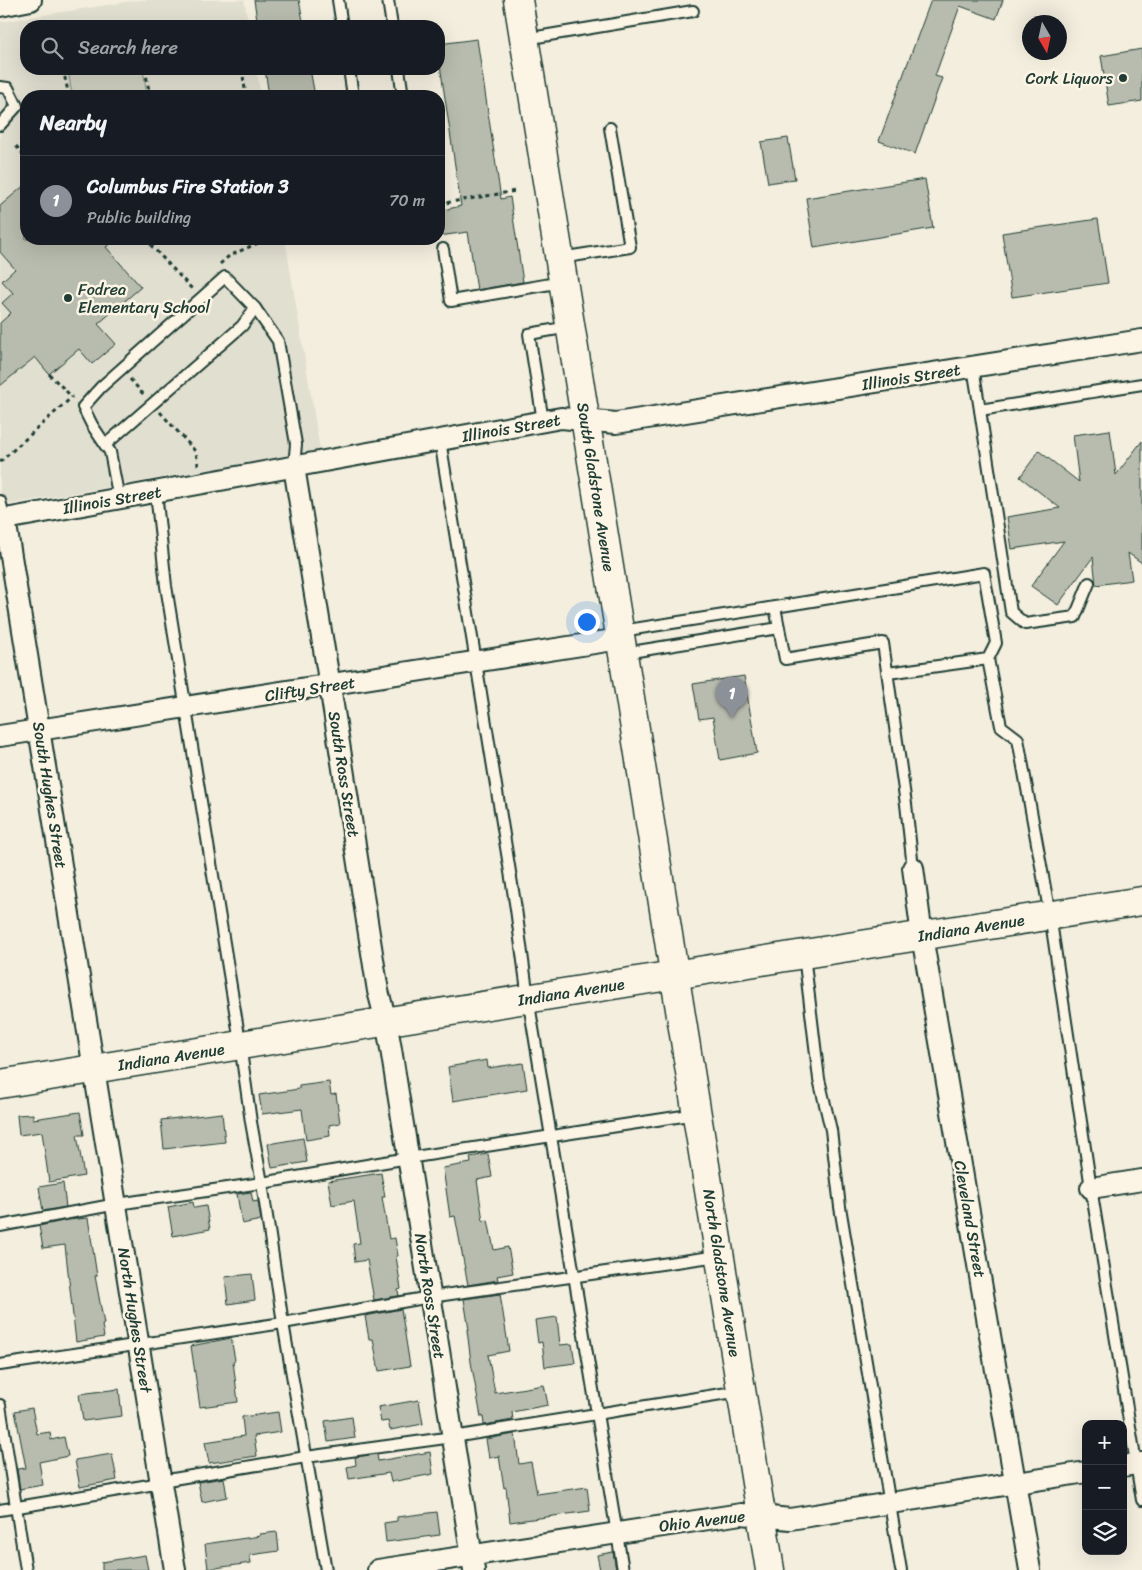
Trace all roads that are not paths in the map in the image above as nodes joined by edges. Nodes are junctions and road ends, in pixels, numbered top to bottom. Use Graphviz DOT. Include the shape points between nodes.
graph roads {
  1 [pos="31,0"];
  2 [pos="338,0"];
  3 [pos="388,0"];
  4 [pos="518,0"];
  5 [pos="0,6"];
  6 [pos="693,11"];
  7 [pos="341,20"];
  8 [pos="391,20"];
  9 [pos="524,39"];
  10 [pos="350,75"];
  11 [pos="400,75"];
  12 [pos="0,87"];
  13 [pos="352,90"];
  14 [pos="402,90"];
  15 [pos="0,125"];
  16 [pos="610,128"];
  17 [pos="443,249"];
  18 [pos="561,270"];
  19 [pos="255,308"];
  20 [pos="570,327"];
  21 [pos="1142,342"];
  22 [pos="973,367"];
  23 [pos="1142,384"];
  24 [pos="980,410"];
  25 [pos="585,420"];
  26 [pos="543,421"];
  27 [pos="440,440"];
  28 [pos="105,445"];
  29 [pos="294,467"];
  30 [pos="156,492"];
  31 [pos="119,498"];
  32 [pos="2,514"];
  33 [pos="1089,583"];
  34 [pos="775,607"];
  35 [pos="779,628"];
  36 [pos="621,641"];
  37 [pos="988,658"];
  38 [pos="476,662"];
  39 [pos="888,673"];
  40 [pos="330,686"];
  41 [pos="186,708"];
  42 [pos="39,730"];
  43 [pos="0,736"];
  44 [pos="913,868"];
  45 [pos="1142,901"];
  46 [pos="1050,916"];
  47 [pos="922,936"];
  48 [pos="804,954"];
  49 [pos="674,975"];
  50 [pos="528,998"];
  51 [pos="386,1021"];
  52 [pos="241,1046"];
  53 [pos="95,1070"];
  54 [pos="0,1084"];
  55 [pos="697,1114"];
  56 [pos="551,1136"];
  57 [pos="408,1158"];
  58 [pos="1142,1180"];
  59 [pos="262,1183"];
  60 [pos="1091,1188"];
  61 [pos="116,1204"];
  62 [pos="0,1226"];
  63 [pos="720,1255"];
  64 [pos="574,1276"];
  65 [pos="430,1297"];
  66 [pos="283,1323"];
  67 [pos="139,1344"];
  68 [pos="0,1365"];
  69 [pos="741,1391"];
  70 [pos="0,1405"];
  71 [pos="598,1414"];
  72 [pos="453,1437"];
  73 [pos="306,1458"];
  74 [pos="1134,1465"];
  75 [pos="1082,1473"];
  76 [pos="161,1481"];
  77 [pos="1015,1484"];
  78 [pos="1142,1500"];
  79 [pos="890,1503"];
  80 [pos="17,1508"];
  81 [pos="0,1510"];
  82 [pos="762,1516"];
  83 [pos="617,1533"];
  84 [pos="473,1563"];
  85 [pos="26,1570"];
  86 [pos="175,1570"];
  87 [pos="326,1570"];
  88 [pos="378,1570"];
  89 [pos="623,1570"];
  90 [pos="770,1570"];
  91 [pos="901,1570"];
  92 [pos="1030,1570"];
  1 -- 5 [label="street"];
  2 -- 7 [label="lane"];
  3 -- 8 [label="lane"];
  4 -- 9 [label="street, South Gladstone Avenue"];
  6 -- 9 [label="lane"];
  9 -- 18 [label="street, South Gladstone Avenue"];
  10 -- 13 [label="lane"];
  11 -- 14 [label="lane"];
  12 -- 15 [label="lane" via="8,88 17,106"];
  16 -- 18 [label="lane" via="630,246"];
  17 -- 18 [label="lane" via="451,301"];
  18 -- 20 [label="street, South Gladstone Avenue"];
  19 -- 28 [label="lane" via="242,326"];
  19 -- 28 [label="lane" via="226,277 102,387 83,407"];
  19 -- 29 [label="lane" via="278,341 296,444"];
  20 -- 25 [label="street, South Gladstone Avenue"];
  20 -- 26 [label="lane" via="529,334"];
  21 -- 22 [label="street, Illinois Street"];
  22 -- 24 [label="lane"];
  22 -- 25 [label="street, Illinois Street" via="616,422"];
  23 -- 24 [label="lane"];
  24 -- 33 [label="lane" via="1012,612 1026,624 1075,617"];
  25 -- 26 [label="street, Illinois Street" via="561,418"];
  25 -- 36 [label="street, South Gladstone Avenue"];
  26 -- 27 [label="street, Illinois Street"];
  27 -- 29 [label="street, Illinois Street"];
  27 -- 38 [label="lane"];
  28 -- 31 [label="lane" via="110,452"];
  29 -- 30 [label="street, Illinois Street"];
  29 -- 40 [label="street, South Ross Street"];
  30 -- 31 [label="street, Illinois Street"];
  30 -- 41 [label="lane" via="166,586"];
  31 -- 32 [label="street, Illinois Street"];
  32 -- 42 [label="street, South Hughes Street"];
  34 -- 35 [label="lane"];
  34 -- 36 [label="lane"];
  34 -- 37 [label="lane" via="984,573 996,643"];
  35 -- 36 [label="lane"];
  35 -- 39 [label="lane" via="785,659 883,642"];
  36 -- 38 [label="street, Clifty Street"];
  36 -- 49 [label="street, South Gladstone Avenue"];
  37 -- 39 [label="lane"];
  37 -- 46 [label="lane" via="1001,726 1018,739"];
  38 -- 40 [label="street, Clifty Street"];
  38 -- 50 [label="lane"];
  39 -- 44 [label="lane"];
  40 -- 41 [label="street, Clifty Street"];
  40 -- 51 [label="street, South Ross Street" via="378,991"];
  41 -- 42 [label="street, Clifty Street"];
  41 -- 52 [label="lane"];
  42 -- 43 [label="street, Clifty Street"];
  42 -- 53 [label="street, South Hughes Street"];
  44 -- 47 [label="street, Cleveland Street"];
  45 -- 46 [label="street, Indiana Avenue"];
  46 -- 47 [label="street, Indiana Avenue"];
  46 -- 60 [label="lane"];
  47 -- 48 [label="street, Indiana Avenue"];
  47 -- 77 [label="street, Cleveland Street"];
  48 -- 49 [label="street, Indiana Avenue"];
  48 -- 79 [label="lane" via="819,1078 831,1130 840,1207"];
  49 -- 50 [label="street, Indiana Avenue"];
  49 -- 55 [label="street, North Gladstone Avenue"];
  50 -- 51 [label="street, Indiana Avenue"];
  50 -- 56 [label="lane"];
  51 -- 52 [label="street, Indiana Avenue"];
  51 -- 57 [label="street, North Ross Street"];
  52 -- 53 [label="street, Indiana Avenue"];
  52 -- 59 [label="lane"];
  53 -- 54 [label="street, Indiana Avenue"];
  53 -- 61 [label="street, North Hughes Street"];
  55 -- 56 [label="lane"];
  55 -- 63 [label="street, North Gladstone Avenue"];
  56 -- 57 [label="lane"];
  56 -- 64 [label="lane"];
  57 -- 59 [label="lane"];
  57 -- 65 [label="street, North Ross Street"];
  58 -- 60 [label="street"];
  59 -- 61 [label="lane"];
  59 -- 66 [label="lane"];
  60 -- 74 [label="lane"];
  61 -- 62 [label="lane"];
  61 -- 67 [label="street, North Hughes Street"];
  63 -- 64 [label="lane"];
  63 -- 69 [label="street, North Gladstone Avenue"];
  64 -- 65 [label="lane"];
  64 -- 71 [label="lane"];
  65 -- 66 [label="lane"];
  65 -- 72 [label="street, North Ross Street"];
  66 -- 67 [label="lane"];
  66 -- 73 [label="lane"];
  67 -- 68 [label="lane"];
  67 -- 76 [label="street, North Hughes Street"];
  69 -- 71 [label="lane"];
  69 -- 82 [label="street, North Gladstone Avenue"];
  70 -- 80 [label="lane"];
  71 -- 72 [label="lane"];
  71 -- 83 [label="lane"];
  72 -- 73 [label="lane"];
  72 -- 84 [label="street, North Ross Street"];
  73 -- 76 [label="lane"];
  73 -- 87 [label="lane"];
  74 -- 78 [label="lane"];
  75 -- 77 [label="street, Ohio Avenue"];
  76 -- 80 [label="lane"];
  76 -- 86 [label="street, North Hughes Street"];
  77 -- 79 [label="street, Ohio Avenue"];
  77 -- 92 [label="street, Cleveland Street"];
  79 -- 82 [label="street, Ohio Avenue" via="790,1519"];
  79 -- 91 [label="lane"];
  80 -- 81 [label="lane"];
  80 -- 85 [label="lane"];
  82 -- 83 [label="street, Ohio Avenue" via="741,1514"];
  82 -- 90 [label="street, North Gladstone Avenue"];
  83 -- 84 [label="street, Ohio Avenue"];
  83 -- 89 [label="lane"];
  84 -- 88 [label="street, Ohio Avenue"];
}
